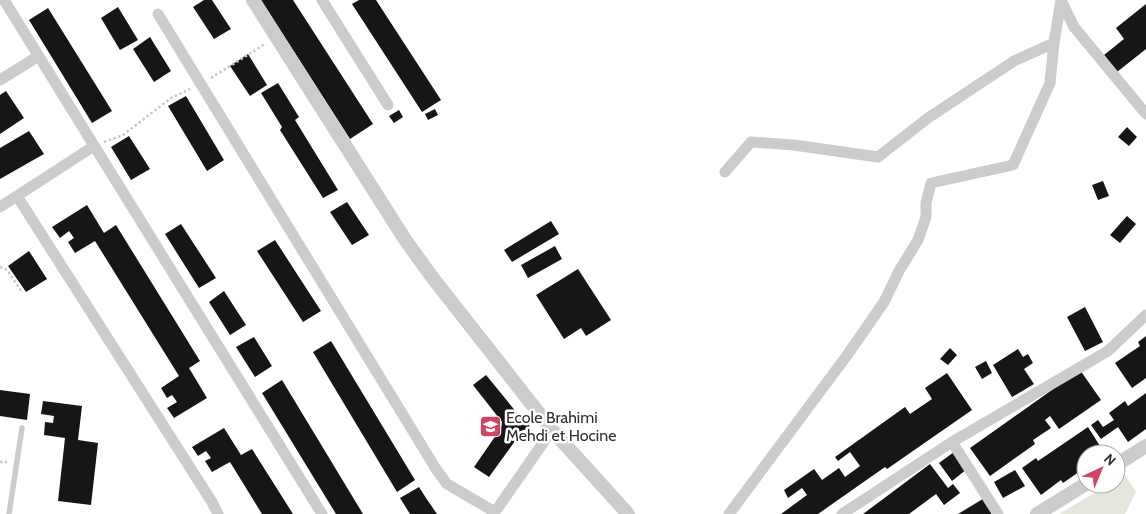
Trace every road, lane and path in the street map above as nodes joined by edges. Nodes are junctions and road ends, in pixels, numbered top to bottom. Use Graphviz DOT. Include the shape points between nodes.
graph roads {
  1 [pos="4,0"];
  2 [pos="253,0"];
  3 [pos="322,0"];
  4 [pos="1061,0"];
  5 [pos="158,14"];
  6 [pos="276,37"];
  7 [pos="1054,43"];
  8 [pos="37,57"];
  9 [pos="0,80"];
  10 [pos="201,83"];
  11 [pos="388,105"];
  12 [pos="1146,114"];
  13 [pos="94,146"];
  14 [pos="725,172"];
  15 [pos="17,196"];
  16 [pos="0,207"];
  17 [pos="0,267"];
  18 [pos="22,292"];
  19 [pos="1146,315"];
  20 [pos="22,428"];
  21 [pos="552,430"];
  22 [pos="952,442"];
  23 [pos="1146,446"];
  24 [pos="1126,459"];
  25 [pos="0,462"];
  26 [pos="9,462"];
  27 [pos="1076,490"];
  28 [pos="495,513"];
  29 [pos="9,514"];
  30 [pos="218,514"];
  31 [pos="322,514"];
  32 [pos="628,514"];
  33 [pos="730,514"];
  34 [pos="842,514"];
  35 [pos="998,514"];
  36 [pos="1037,514"];
  1 -- 8 [label="street"];
  2 -- 6 [label="street"];
  3 -- 11 [label="street"];
  4 -- 7 [label="street"];
  4 -- 12 [label="street" via="1074,27"];
  5 -- 10 [label="street"];
  6 -- 10 [label="path"];
  6 -- 21 [label="street" via="404,238"];
  7 -- 14 [label="street" via="1014,61 928,118 878,157 752,142"];
  7 -- 33 [label="street" via="1050,82 1013,165 931,182 926,217 918,240 884,302"];
  8 -- 9 [label="street"];
  8 -- 13 [label="street"];
  10 -- 13 [label="path" via="171,98 123,135"];
  10 -- 28 [label="street" via="436,469 447,484"];
  13 -- 15 [label="street"];
  13 -- 31 [label="street"];
  15 -- 16 [label="street"];
  15 -- 30 [label="street"];
  17 -- 18 [label="path" via="7,270"];
  19 -- 22 [label="street" via="1108,351"];
  20 -- 29 [label="lane"];
  21 -- 28 [label="street"];
  21 -- 32 [label="street"];
  22 -- 34 [label="street"];
  22 -- 35 [label="street"];
  23 -- 24 [label="street"];
  25 -- 26 [label="path"];
  27 -- 36 [label="street"];
}
